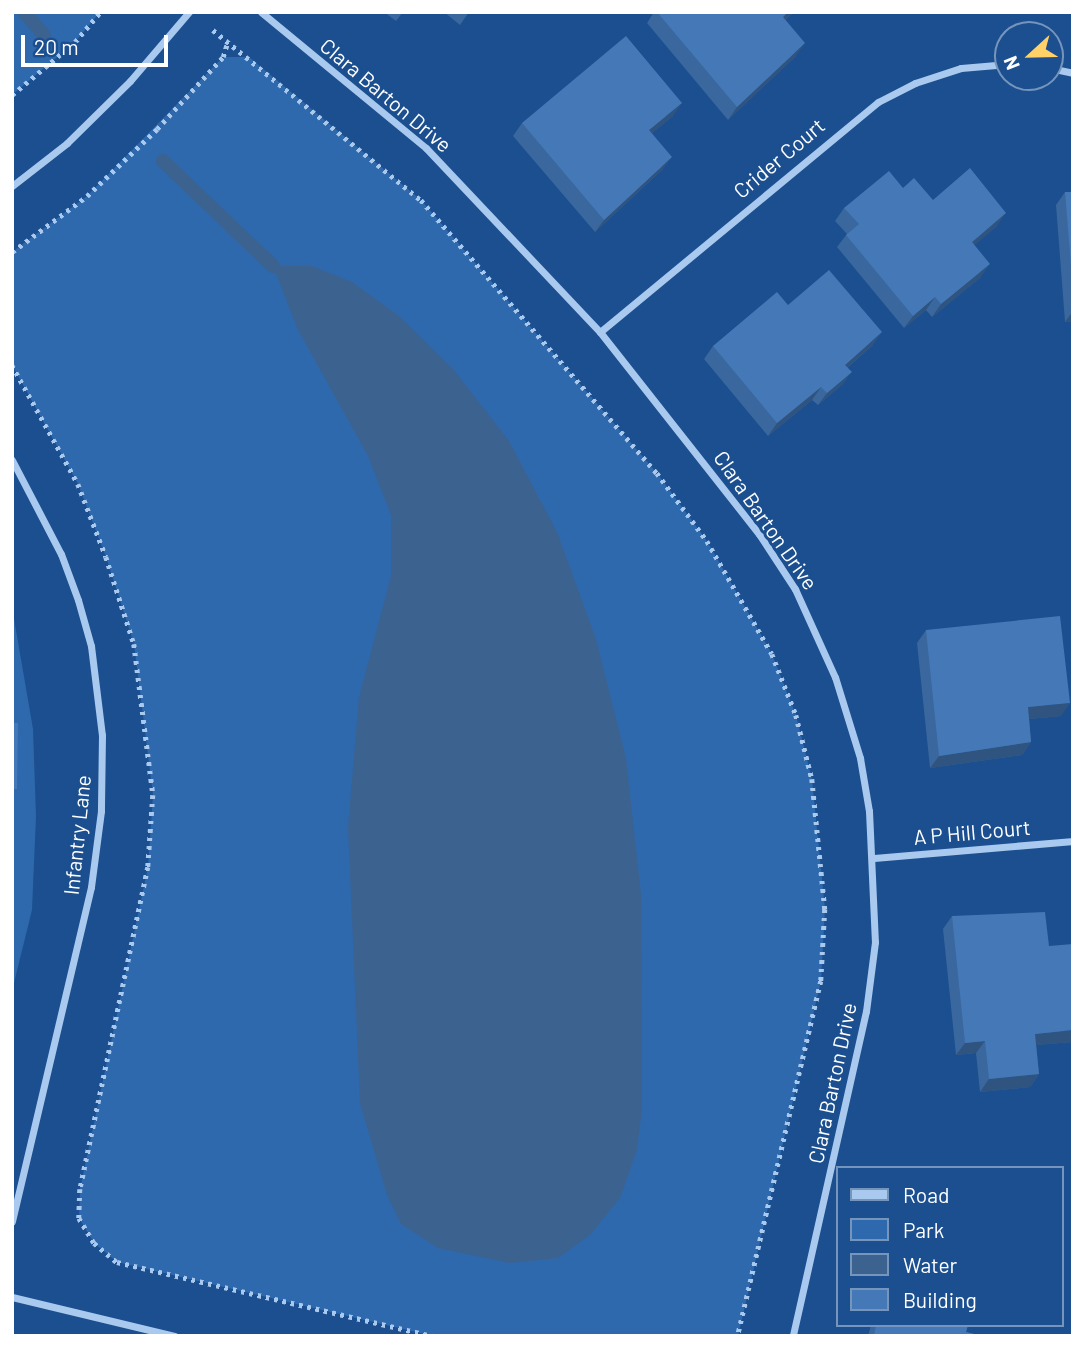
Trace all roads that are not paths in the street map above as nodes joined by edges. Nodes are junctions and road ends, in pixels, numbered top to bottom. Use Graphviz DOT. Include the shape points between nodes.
graph roads {
  1 [pos="190,12"];
  2 [pos="261,12"];
  3 [pos="994,65"];
  4 [pos="12,186"];
  5 [pos="600,332"];
  6 [pos="12,460"];
  7 [pos="1073,841"];
  8 [pos="874,858"];
  9 [pos="12,1222"];
  10 [pos="12,1297"];
  11 [pos="174,1336"];
  12 [pos="793,1336"];
  1 -- 4 [label="street" via="76,134"];
  2 -- 5 [label="street, Clara Barton Drive" via="426,148"];
  3 -- 5 [label="street, Crider Court" via="961,68 915,83 878,102"];
  5 -- 8 [label="street, Clara Barton Drive" via="713,472 795,589 820,639 849,718 860,758"];
  6 -- 9 [label="street, Infantry Lane" via="61,554 78,600 91,646 102,735 101,811 91,887"];
  7 -- 8 [label="street, A P Hill Court"];
  8 -- 12 [label="street, Clara Barton Drive" via="876,942 866,1011"];
  10 -- 11 [label="street"];
}
